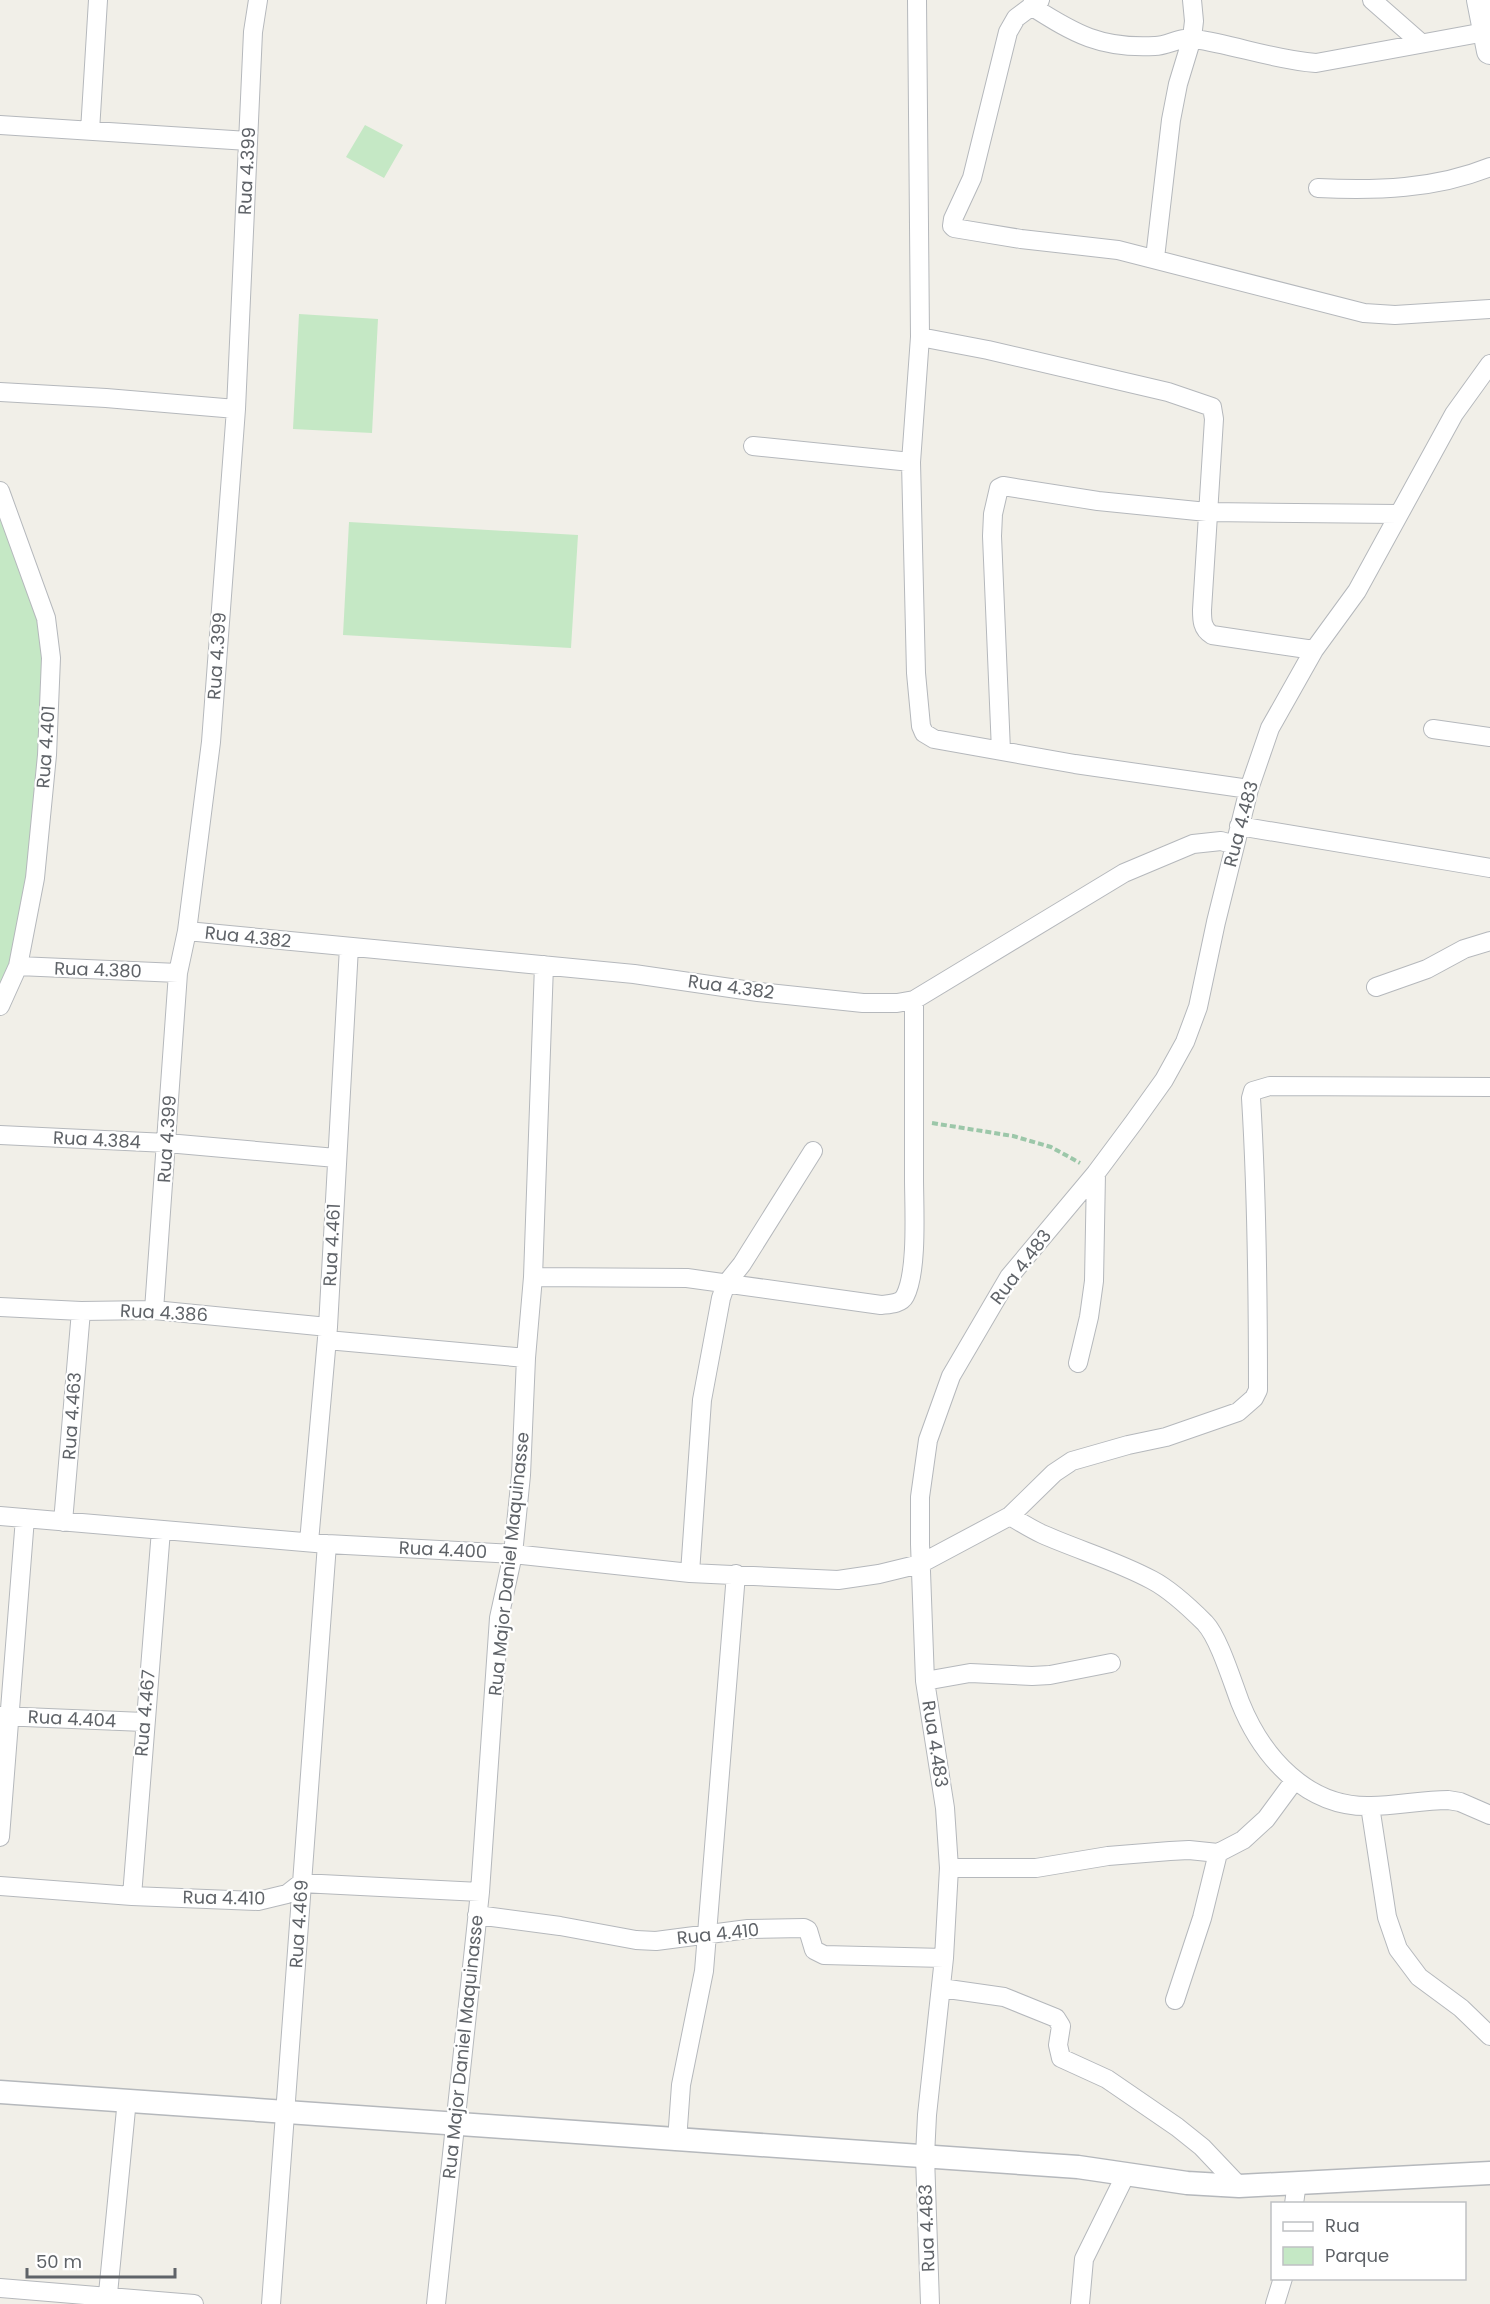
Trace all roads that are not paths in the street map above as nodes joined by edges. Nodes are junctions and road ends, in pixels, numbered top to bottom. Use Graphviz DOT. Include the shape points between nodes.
graph roads {
  1 [pos="98,0"];
  2 [pos="258,0"];
  3 [pos="917,0"];
  4 [pos="1192,0"];
  5 [pos="1372,0"];
  6 [pos="1480,0"];
  7 [pos="1036,3"];
  8 [pos="1192,38"];
  9 [pos="1489,38"];
  10 [pos="1421,43"];
  11 [pos="0,125"];
  12 [pos="90,131"];
  13 [pos="248,141"];
  14 [pos="1490,167"];
  15 [pos="1318,188"];
  16 [pos="1155,258"];
  17 [pos="1490,309"];
  18 [pos="920,337"];
  19 [pos="1490,364"];
  20 [pos="0,392"];
  21 [pos="236,410"];
  22 [pos="753,446"];
  23 [pos="911,462"];
  24 [pos="0,491"];
  25 [pos="1207,512"];
  26 [pos="1398,514"];
  27 [pos="1314,650"];
  28 [pos="1433,729"];
  29 [pos="1490,737"];
  30 [pos="1001,751"];
  31 [pos="1249,789"];
  32 [pos="1239,826"];
  33 [pos="1235,845"];
  34 [pos="1490,868"];
  35 [pos="187,931"];
  36 [pos="1490,941"];
  37 [pos="349,947"];
  38 [pos="544,965"];
  39 [pos="18,966"];
  40 [pos="178,973"];
  41 [pos="1376,987"];
  42 [pos="914,1000"];
  43 [pos="0,1006"];
  44 [pos="1490,1087"];
  45 [pos="0,1135"];
  46 [pos="166,1143"];
  47 [pos="813,1151"];
  48 [pos="336,1158"];
  49 [pos="1096,1173"];
  50 [pos="533,1277"];
  51 [pos="726,1284"];
  52 [pos="0,1307"];
  53 [pos="154,1310"];
  54 [pos="81,1311"];
  55 [pos="327,1334"];
  56 [pos="526,1358"];
  57 [pos="1078,1363"];
  58 [pos="0,1516"];
  59 [pos="1010,1516"];
  60 [pos="25,1518"];
  61 [pos="63,1522"];
  62 [pos="161,1530"];
  63 [pos="318,1543"];
  64 [pos="513,1554"];
  65 [pos="920,1564"];
  66 [pos="690,1573"];
  67 [pos="736,1574"];
  68 [pos="1111,1663"];
  69 [pos="925,1681"];
  70 [pos="5,1716"];
  71 [pos="144,1722"];
  72 [pos="1294,1781"];
  73 [pos="1370,1806"];
  74 [pos="1490,1815"];
  75 [pos="0,1837"];
  76 [pos="1218,1853"];
  77 [pos="949,1868"];
  78 [pos="301,1883"];
  79 [pos="0,1886"];
  80 [pos="480,1892"];
  81 [pos="132,1896"];
  82 [pos="477,1915"];
  83 [pos="707,1933"];
  84 [pos="944,1958"];
  85 [pos="940,1988"];
  86 [pos="1175,2000"];
  87 [pos="1490,2036"];
  88 [pos="0,2092"];
  89 [pos="127,2099"];
  90 [pos="286,2112"];
  91 [pos="454,2124"];
  92 [pos="677,2141"];
  93 [pos="925,2156"];
  94 [pos="1490,2173"];
  95 [pos="1126,2174"];
  96 [pos="1239,2186"];
  97 [pos="1295,2193"];
  98 [pos="1282,2280"];
  99 [pos="0,2288"];
  100 [pos="108,2301"];
  101 [pos="194,2304"];
  102 [pos="271,2304"];
  103 [pos="436,2304"];
  104 [pos="930,2304"];
  105 [pos="1080,2304"];
  106 [pos="1275,2304"];
  1 -- 12 [label="street"];
  2 -- 13 [label="street, Rua 4.399"];
  3 -- 18 [label="street"];
  4 -- 8 [label="street"];
  5 -- 10 [label="street"];
  6 -- 9 [label="main road"];
  7 -- 8 [label="street" via="1068,29 1116,46 1158,46"];
  7 -- 16 [label="street" via="1016,18 1008,32 972,178 952,226"];
  8 -- 10 [label="street" via="1316,63"];
  8 -- 16 [label="street" via="1178,84"];
  9 -- 10 [label="street"];
  11 -- 12 [label="street"];
  12 -- 13 [label="street"];
  13 -- 21 [label="street, Rua 4.399"];
  14 -- 15 [label="street" via="1474,174 1392,188"];
  16 -- 17 [label="street" via="1364,313 1416,315"];
  18 -- 23 [label="street"];
  18 -- 25 [label="street" via="1168,392 1212,407"];
  19 -- 26 [label="street, Rua 4.483" via="1454,414"];
  20 -- 21 [label="street"];
  21 -- 35 [label="street, Rua 4.399" via="211,742"];
  22 -- 23 [label="street"];
  23 -- 30 [label="street" via="921,726 934,739"];
  24 -- 39 [label="street, Rua 4.401" via="46,618 51,658 47,755 35,878"];
  25 -- 26 [label="street"];
  25 -- 27 [label="street" via="1202,610 1206,631"];
  25 -- 30 [label="street" via="999,488 992,536"];
  26 -- 27 [label="street, Rua 4.483" via="1357,591"];
  27 -- 31 [label="street, Rua 4.483" via="1270,728"];
  28 -- 29 [label="street"];
  30 -- 31 [label="street"];
  31 -- 32 [label="street, Rua 4.483"];
  32 -- 33 [label="street, Rua 4.483"];
  32 -- 34 [label="street"];
  33 -- 42 [label="street, Rua 4.382" via="1221,841 1193,844 1124,873"];
  33 -- 49 [label="street, Rua 4.483" via="1198,1008 1185,1042 1164,1080"];
  35 -- 37 [label="street, Rua 4.382"];
  35 -- 40 [label="street, Rua 4.399"];
  36 -- 41 [label="street"];
  37 -- 38 [label="street, Rua 4.382"];
  37 -- 48 [label="street, Rua 4.461"];
  38 -- 42 [label="street, Rua 4.382" via="863,1002"];
  38 -- 50 [label="street, Rua Major Daniel Maquinasse"];
  39 -- 40 [label="street, Rua 4.380"];
  39 -- 43 [label="street, Rua 4.401"];
  40 -- 46 [label="street, Rua 4.399"];
  42 -- 51 [label="street" via="912,1264 904,1299 881,1305"];
  44 -- 59 [label="street, Rua 4.400" via="1270,1086 1254,1091 1251,1098 1258,1286 1254,1398 1238,1412 1200,1427 1072,1461"];
  45 -- 46 [label="street, Rua 4.384"];
  46 -- 48 [label="street, Rua 4.384"];
  46 -- 53 [label="street, Rua 4.399"];
  47 -- 51 [label="street"];
  48 -- 55 [label="street, Rua 4.461"];
  49 -- 57 [label="street" via="1094,1281"];
  49 -- 65 [label="street, Rua 4.483" via="1009,1277 951,1376 924,1462"];
  50 -- 51 [label="street" via="687,1278"];
  50 -- 56 [label="street, Rua Major Daniel Maquinasse"];
  51 -- 66 [label="street" via="702,1400"];
  52 -- 54 [label="street, Rua 4.386"];
  53 -- 54 [label="street, Rua 4.386"];
  53 -- 55 [label="street, Rua 4.386"];
  54 -- 61 [label="street, Rua 4.463"];
  55 -- 56 [label="street, Rua 4.386"];
  55 -- 63 [label="street, Rua 4.461"];
  56 -- 64 [label="street, Rua Major Daniel Maquinasse"];
  58 -- 60 [label="street, Rua 4.400"];
  59 -- 65 [label="street, Rua 4.400"];
  59 -- 72 [label="street" via="1040,1533 1152,1580 1207,1625 1254,1731"];
  60 -- 61 [label="street, Rua 4.400"];
  60 -- 70 [label="street"];
  61 -- 62 [label="street, Rua 4.400"];
  62 -- 63 [label="street, Rua 4.400"];
  62 -- 71 [label="street, Rua 4.467"];
  63 -- 64 [label="street, Rua 4.400"];
  63 -- 78 [label="street, Rua 4.469"];
  64 -- 66 [label="street, Rua 4.400"];
  64 -- 80 [label="street, Rua Major Daniel Maquinasse" via="499,1618"];
  65 -- 67 [label="street, Rua 4.400" via="838,1580"];
  65 -- 69 [label="street, Rua 4.483"];
  66 -- 67 [label="street, Rua 4.400"];
  67 -- 83 [label="street"];
  68 -- 69 [label="street" via="1050,1675 970,1673"];
  69 -- 77 [label="street, Rua 4.483" via="945,1808"];
  70 -- 71 [label="street, Rua 4.404"];
  70 -- 75 [label="street"];
  71 -- 81 [label="street, Rua 4.467"];
  72 -- 73 [label="street" via="1334,1801"];
  72 -- 76 [label="street" via="1266,1819 1243,1840"];
  73 -- 74 [label="street" via="1448,1800"];
  73 -- 87 [label="street" via="1387,1917 1398,1949 1419,1977 1461,2008"];
  76 -- 77 [label="street" via="1189,1850 1108,1856 1036,1868"];
  76 -- 86 [label="street"];
  77 -- 84 [label="street, Rua 4.483"];
  78 -- 80 [label="street"];
  78 -- 81 [label="street, Rua 4.410" via="287,1894 258,1901"];
  78 -- 90 [label="street, Rua 4.469"];
  79 -- 81 [label="street, Rua 4.410"];
  80 -- 82 [label="street, Rua Major Daniel Maquinasse"];
  82 -- 83 [label="street, Rua 4.410" via="636,1940"];
  82 -- 91 [label="street, Rua Major Daniel Maquinasse"];
  83 -- 84 [label="street, Rua 4.410" via="804,1928 814,1950 824,1955"];
  83 -- 92 [label="street" via="704,1971 681,2085"];
  84 -- 85 [label="street, Rua 4.483"];
  85 -- 93 [label="street, Rua 4.483"];
  85 -- 96 [label="street" via="1004,1997 1056,2018 1061,2026 1061,2058 1107,2079 1177,2127"];
  88 -- 89 [label="street"];
  89 -- 90 [label="street"];
  89 -- 100 [label="street"];
  90 -- 91 [label="street"];
  90 -- 102 [label="street, Rua 4.469"];
  91 -- 92 [label="street"];
  91 -- 103 [label="street, Rua Major Daniel Maquinasse"];
  92 -- 93 [label="street"];
  93 -- 95 [label="street"];
  93 -- 104 [label="street, Rua 4.483"];
  94 -- 97 [label="street"];
  95 -- 96 [label="street"];
  95 -- 105 [label="street" via="1084,2259"];
  96 -- 97 [label="street"];
  98 -- 106 [label="street"];
  99 -- 100 [label="street"];
  100 -- 101 [label="street"];
}
